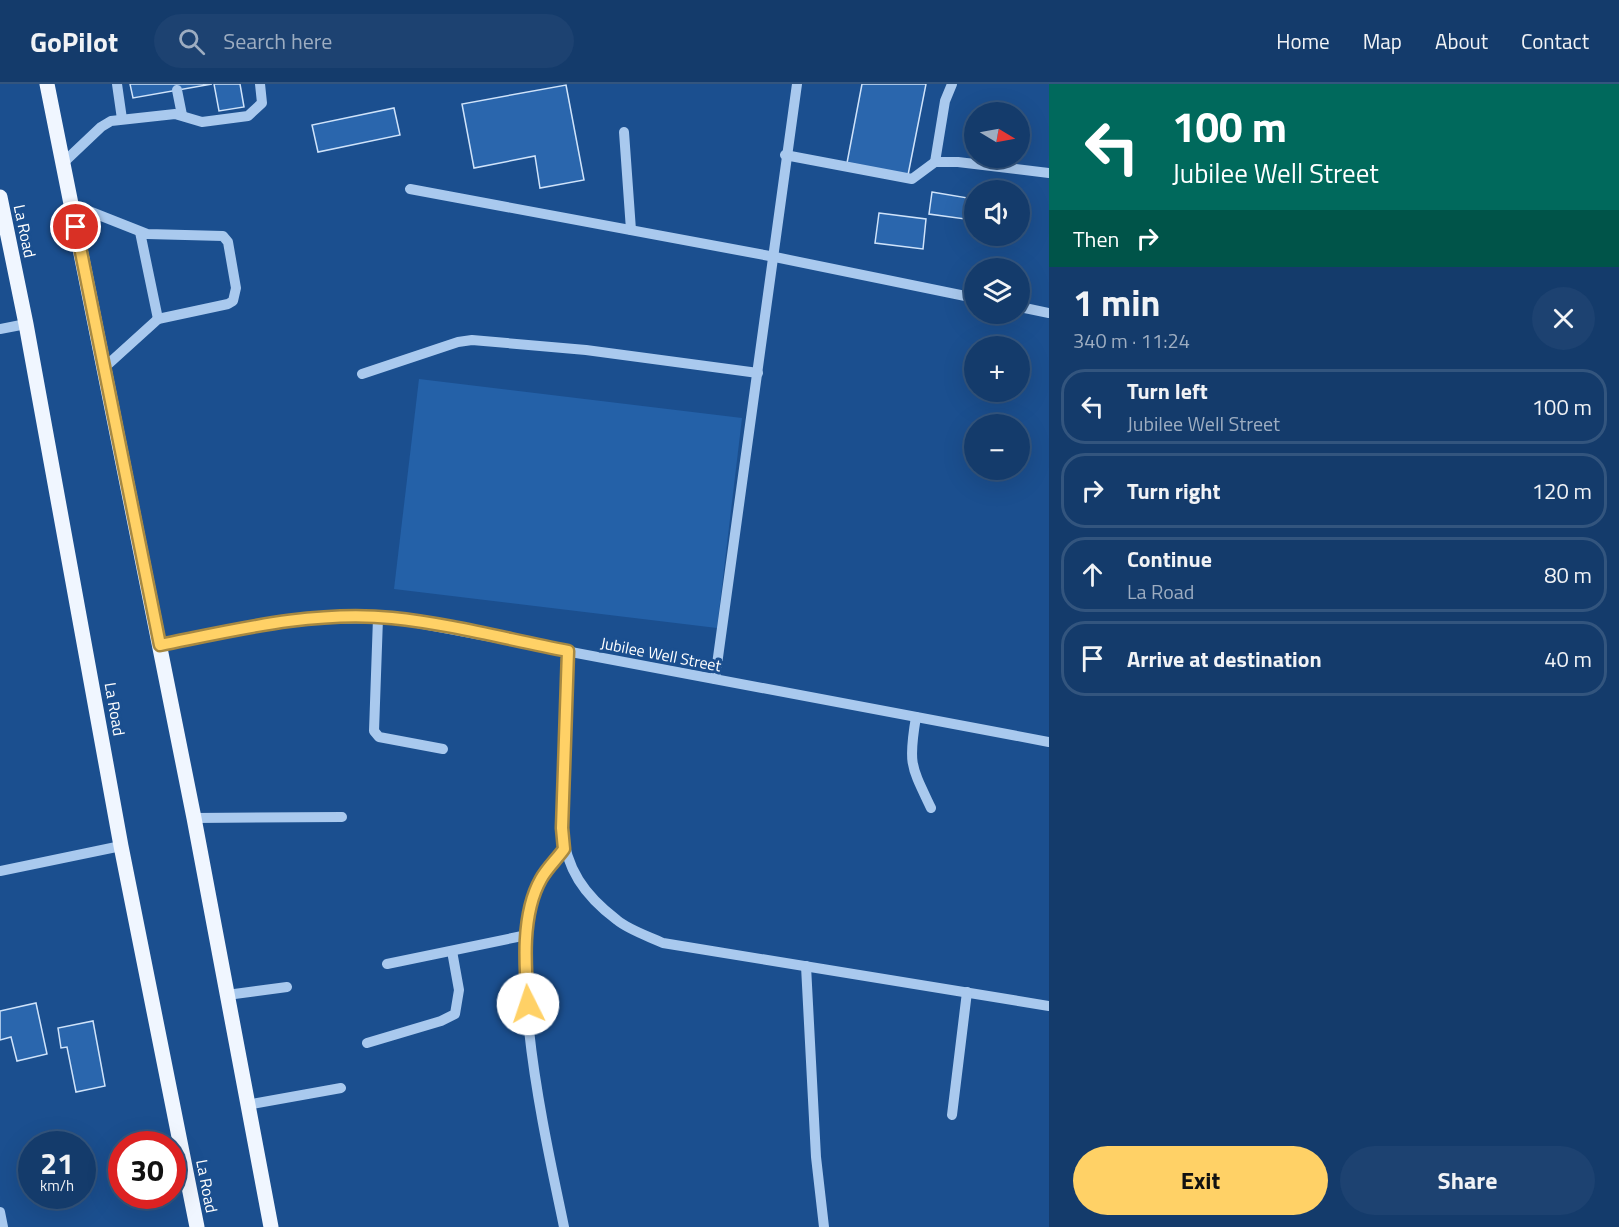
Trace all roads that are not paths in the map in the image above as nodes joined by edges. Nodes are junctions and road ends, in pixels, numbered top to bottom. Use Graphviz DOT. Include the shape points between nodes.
graph roads {
  1 [pos="47,84"];
  2 [pos="117,84"];
  3 [pos="260,84"];
  4 [pos="797,84"];
  5 [pos="952,84"];
  6 [pos="177,90"];
  7 [pos="182,115"];
  8 [pos="122,119"];
  9 [pos="624,132"];
  10 [pos="785,155"];
  11 [pos="935,162"];
  12 [pos="63,163"];
  13 [pos="1049,173"];
  14 [pos="410,189"];
  15 [pos="0,197"];
  16 [pos="72,204"];
  17 [pos="631,230"];
  18 [pos="140,232"];
  19 [pos="775,257"];
  20 [pos="964,296"];
  21 [pos="1030,309"];
  22 [pos="1049,313"];
  23 [pos="158,319"];
  24 [pos="26,324"];
  25 [pos="0,329"];
  26 [pos="105,367"];
  27 [pos="758,373"];
  28 [pos="362,374"];
  29 [pos="378,618"];
  30 [pos="160,645"];
  31 [pos="568,651"];
  32 [pos="715,680"];
  33 [pos="916,717"];
  34 [pos="1049,742"];
  35 [pos="443,749"];
  36 [pos="931,808"];
  37 [pos="342,817"];
  38 [pos="194,818"];
  39 [pos="122,846"];
  40 [pos="564,849"];
  41 [pos="0,871"];
  42 [pos="527,935"];
  43 [pos="452,951"];
  44 [pos="387,964"];
  45 [pos="806,966"];
  46 [pos="287,987"];
  47 [pos="967,992"];
  48 [pos="226,995"];
  49 [pos="1049,1006"];
  50 [pos="367,1043"];
  51 [pos="341,1088"];
  52 [pos="246,1105"];
  53 [pos="952,1115"];
  54 [pos="0,1212"];
  55 [pos="3,1227"];
  56 [pos="197,1227"];
  57 [pos="271,1227"];
  58 [pos="564,1227"];
  59 [pos="824,1227"];
  1 -- 12 [label="main road"];
  2 -- 8 [label="street"];
  3 -- 7 [label="street" via="262,103 248,116 202,122"];
  4 -- 10 [label="street"];
  5 -- 11 [label="street" via="945,101"];
  6 -- 7 [label="street"];
  7 -- 8 [label="street"];
  8 -- 12 [label="street" via="105,123"];
  9 -- 17 [label="street"];
  10 -- 11 [label="street" via="912,179"];
  10 -- 19 [label="street"];
  11 -- 13 [label="street"];
  12 -- 16 [label="main road"];
  14 -- 17 [label="street"];
  15 -- 24 [label="main road, La Road"];
  16 -- 18 [label="street"];
  16 -- 26 [label="main road"];
  17 -- 19 [label="street"];
  18 -- 23 [label="street"];
  18 -- 23 [label="street" via="223,236 228,242 236,288 233,300"];
  19 -- 20 [label="street"];
  19 -- 27 [label="street"];
  21 -- 22 [label="street"];
  23 -- 26 [label="street"];
  24 -- 25 [label="street"];
  24 -- 39 [label="main road, La Road"];
  26 -- 30 [label="main road"];
  27 -- 28 [label="street" via="586,350 472,340"];
  27 -- 32 [label="street"];
  29 -- 30 [label="street, Jubilee Well Street" via="311,619"];
  29 -- 31 [label="street, Jubilee Well Street"];
  29 -- 35 [label="street" via="374,731 380,737"];
  30 -- 38 [label="main road"];
  31 -- 32 [label="street, Jubilee Well Street"];
  31 -- 40 [label="street"];
  32 -- 33 [label="street, Jubilee Well Street"];
  33 -- 34 [label="street, Jubilee Well Street"];
  33 -- 36 [label="street" via="911,768"];
  37 -- 38 [label="street"];
  38 -- 48 [label="main road"];
  39 -- 41 [label="street"];
  39 -- 56 [label="main road, La Road"];
  40 -- 42 [label="street" via="541,879"];
  40 -- 45 [label="street" via="575,878 618,921 663,943"];
  42 -- 43 [label="street"];
  42 -- 58 [label="street" via="531,1057"];
  43 -- 44 [label="street"];
  43 -- 50 [label="street" via="459,990 455,1014"];
  45 -- 47 [label="street"];
  45 -- 59 [label="street" via="816,1157"];
  46 -- 48 [label="street"];
  47 -- 49 [label="street"];
  47 -- 53 [label="street"];
  48 -- 52 [label="main road"];
  51 -- 52 [label="street"];
  52 -- 57 [label="main road"];
  54 -- 55 [label="street"];
}
